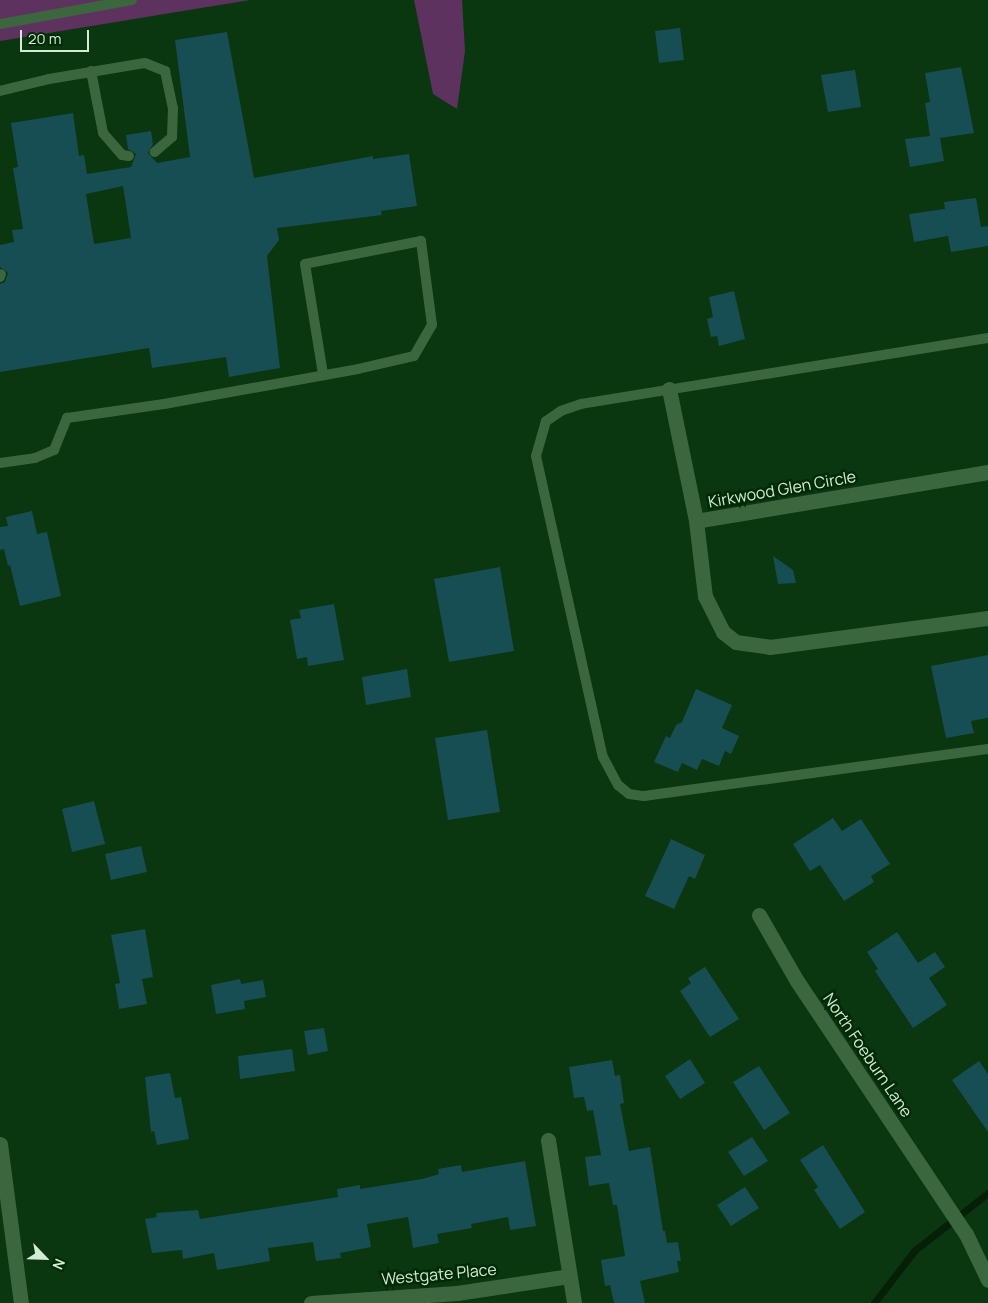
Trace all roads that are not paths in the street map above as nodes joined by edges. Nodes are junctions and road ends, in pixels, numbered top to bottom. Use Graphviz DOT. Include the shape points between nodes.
graph roads {
  1 [pos="132,0"];
  2 [pos="0,24"];
  3 [pos="91,71"];
  4 [pos="0,91"];
  5 [pos="155,152"];
  6 [pos="130,156"];
  7 [pos="988,338"];
  8 [pos="323,374"];
  9 [pos="669,389"];
  10 [pos="0,463"];
  11 [pos="988,472"];
  12 [pos="696,521"];
  13 [pos="988,618"];
  14 [pos="988,748"];
  15 [pos="759,915"];
  16 [pos="548,1140"];
  17 [pos="0,1144"];
  18 [pos="5,1205"];
  19 [pos="569,1276"];
  20 [pos="988,1280"];
  21 [pos="21,1303"];
  22 [pos="311,1303"];
  23 [pos="574,1303"];
  1 -- 2 [label="lane"];
  3 -- 4 [label="lane"];
  3 -- 5 [label="lane" via="145,63 165,71 173,108 172,137"];
  3 -- 6 [label="lane" via="103,133 122,155"];
  7 -- 9 [label="lane"];
  8 -- 8 [label="lane" via="414,356 432,325 421,242 305,264"];
  8 -- 10 [label="lane" via="164,404 67,418 54,450 35,458"];
  9 -- 12 [label="street"];
  9 -- 14 [label="lane" via="561,411 546,421 536,456 603,757 618,785 629,794 644,796"];
  11 -- 12 [label="street, Kirkwood Glen Circle"];
  12 -- 13 [label="street, Kirkwood Glen Circle" via="706,596 723,632 736,642 770,647"];
  15 -- 20 [label="street, North Foeburn Lane" via="797,981 966,1234"];
  16 -- 19 [label="street"];
  17 -- 18 [label="street"];
  18 -- 21 [label="street"];
  19 -- 22 [label="street, Westgate Place" via="457,1293"];
  19 -- 23 [label="street"];
}
